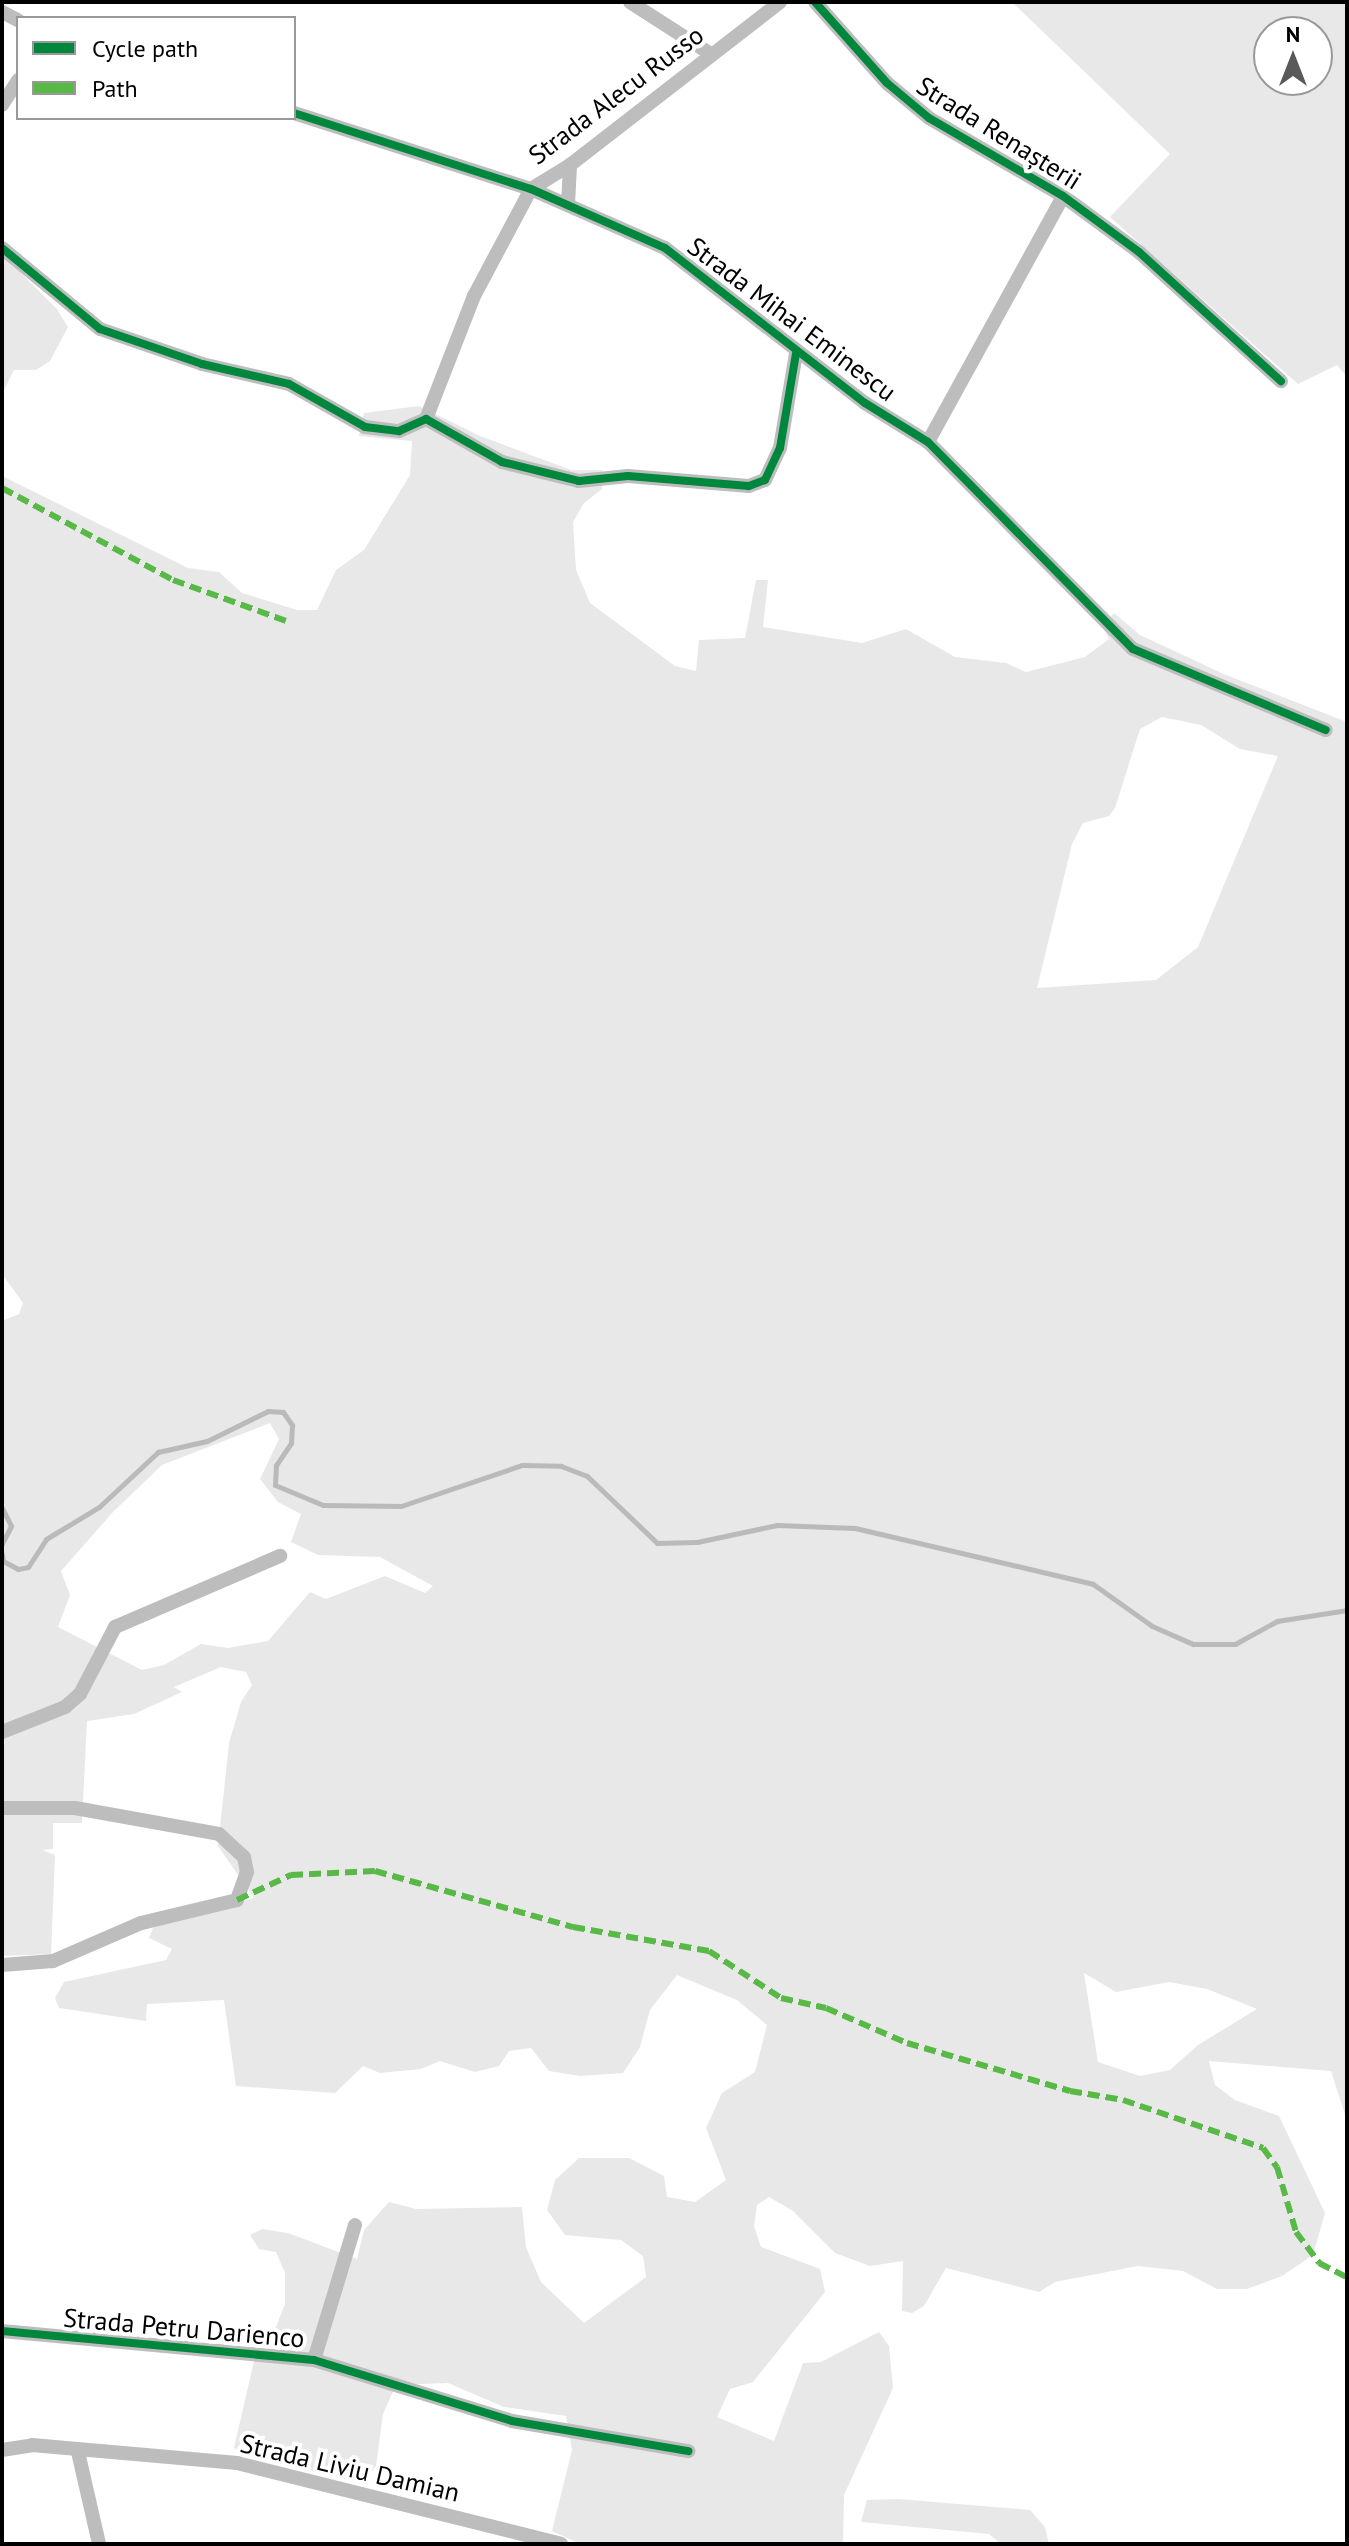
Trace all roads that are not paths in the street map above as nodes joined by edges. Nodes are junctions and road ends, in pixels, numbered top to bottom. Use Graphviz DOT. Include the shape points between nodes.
graph roads {
  1 [pos="630,2"];
  2 [pos="780,2"];
  3 [pos="815,2"];
  4 [pos="709,53"];
  5 [pos="16,83"];
  6 [pos="2,105"];
  7 [pos="296,114"];
  8 [pos="570,165"];
  9 [pos="531,189"];
  10 [pos="1063,196"];
  11 [pos="568,204"];
  12 [pos="2,248"];
  13 [pos="796,353"];
  14 [pos="1281,381"];
  15 [pos="426,419"];
  16 [pos="928,442"];
  17 [pos="1326,730"];
  18 [pos="280,1556"];
  19 [pos="2,1732"];
  20 [pos="2,1808"];
  21 [pos="2,1965"];
  22 [pos="355,2225"];
  23 [pos="2,2331"];
  24 [pos="314,2360"];
  25 [pos="2,2450"];
  26 [pos="688,2451"];
  27 [pos="78,2452"];
  28 [pos="99,2544"];
  29 [pos="561,2544"];
  1 -- 4 [label="street"];
  2 -- 4 [label="street, Strada Alecu Russo"];
  3 -- 10 [label="street, Strada Renașterii" via="887,83 929,118"];
  4 -- 8 [label="street, Strada Alecu Russo"];
  5 -- 6 [label="street"];
  7 -- 9 [label="street, Strada Mihai Eminescu"];
  8 -- 9 [label="street, Strada Alecu Russo"];
  8 -- 11 [label="street"];
  9 -- 11 [label="street, Strada Mihai Eminescu"];
  9 -- 15 [label="street, Strada Alecu Russo" via="474,296"];
  10 -- 14 [label="street, Strada Renașterii" via="1139,252"];
  10 -- 16 [label="street"];
  11 -- 13 [label="street, Strada Mihai Eminescu" via="665,248"];
  12 -- 15 [label="street" via="100,329 202,364 289,384 365,427 399,431"];
  13 -- 15 [label="street" via="774,470 749,486 628,476 562,479 502,462"];
  13 -- 16 [label="street, Strada Mihai Eminescu"];
  16 -- 17 [label="street, Strada Mihai Eminescu" via="1133,649"];
  18 -- 19 [label="street" via="115,1627 80,1694 65,1707"];
  20 -- 21 [label="street" via="75,1808 219,1834 244,1857 247,1872 237,1900 141,1923 53,1961"];
  22 -- 24 [label="street, Strada Petru Darienco"];
  23 -- 24 [label="street, Strada Petru Darienco"];
  24 -- 26 [label="street, Strada Petru Darienco" via="512,2421"];
  25 -- 27 [label="street, Strada Liviu Damian" via="32,2445"];
  27 -- 28 [label="street"];
  27 -- 29 [label="street, Strada Liviu Damian" via="284,2471"];
}
